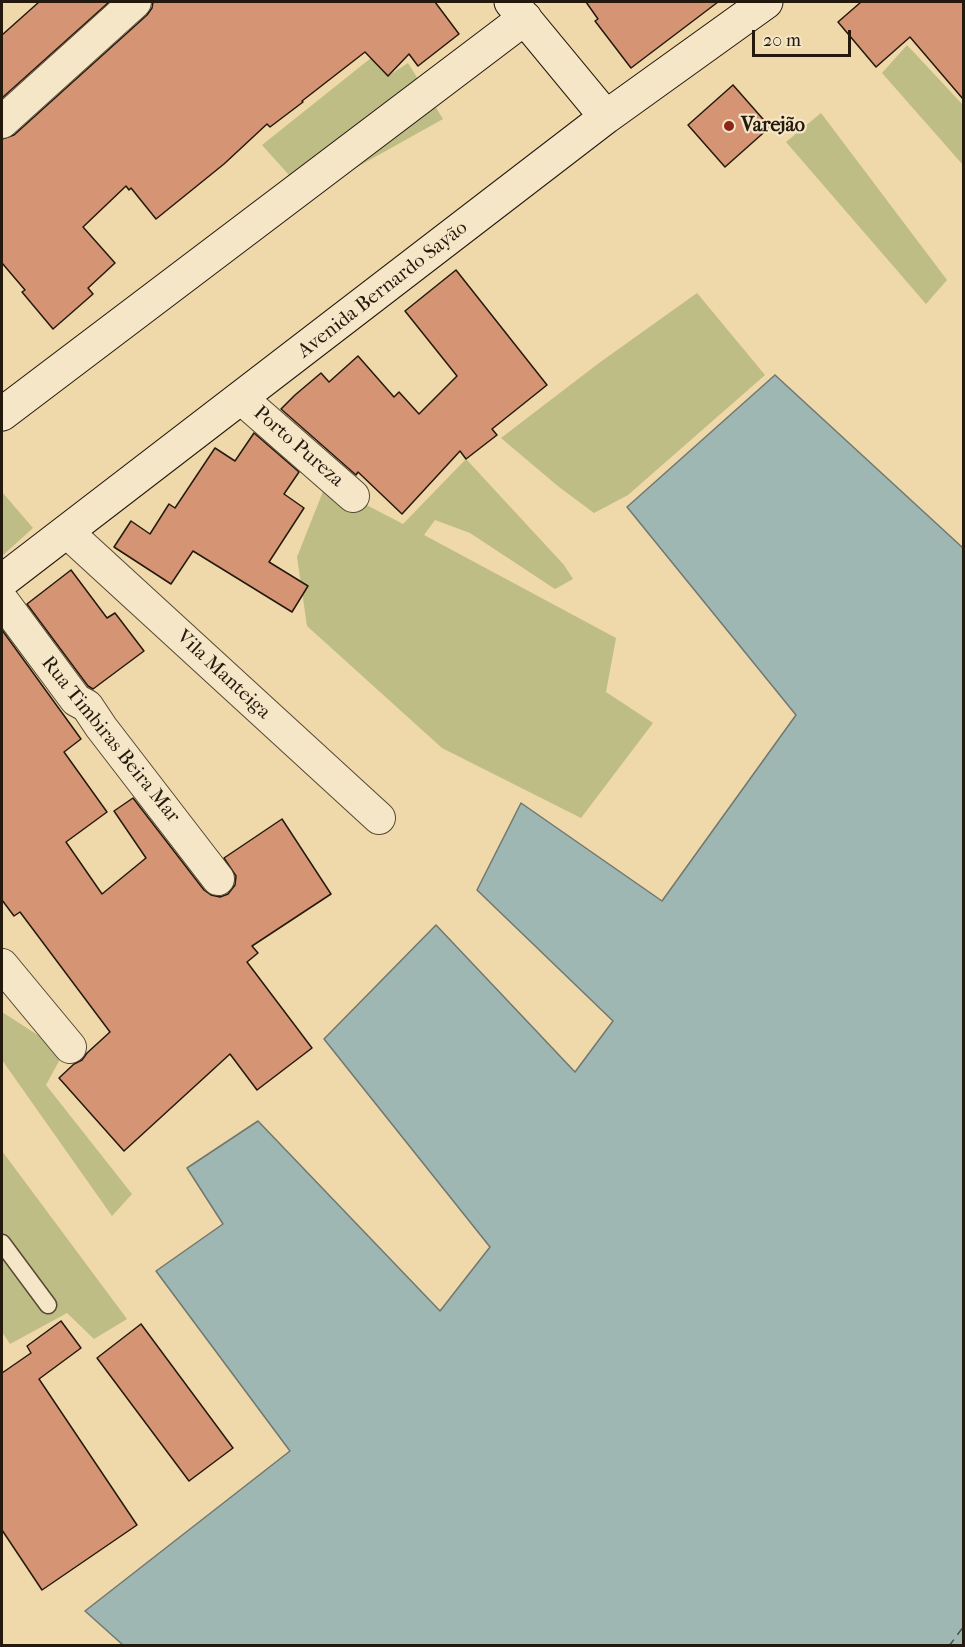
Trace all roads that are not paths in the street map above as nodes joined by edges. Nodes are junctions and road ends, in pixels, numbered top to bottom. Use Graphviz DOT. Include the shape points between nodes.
graph roads {
  1 [pos="135,2"];
  2 [pos="766,2"];
  3 [pos="518,10"];
  4 [pos="606,117"];
  5 [pos="2,122"];
  6 [pos="242,399"];
  7 [pos="2,414"];
  8 [pos="353,496"];
  9 [pos="67,532"];
  10 [pos="2,581"];
  11 [pos="2,600"];
  12 [pos="379,818"];
  13 [pos="218,879"];
  14 [pos="2,965"];
  15 [pos="70,1047"];
  16 [pos="2,1243"];
  17 [pos="48,1305"];
  1 -- 5 [label="street"];
  2 -- 4 [label="street, Avenida Bernardo Sayão"];
  3 -- 4 [label="street"];
  3 -- 7 [label="street"];
  4 -- 6 [label="street, Avenida Bernardo Sayão"];
  6 -- 8 [label="street, Porto Pureza"];
  6 -- 9 [label="street, Avenida Bernardo Sayão"];
  9 -- 10 [label="street, Avenida Bernardo Sayão"];
  9 -- 12 [label="street, Vila Manteiga"];
  11 -- 13 [label="street, Rua Timbiras Beira Mar"];
  14 -- 15 [label="street"];
  16 -- 17 [label="lane"];
}
